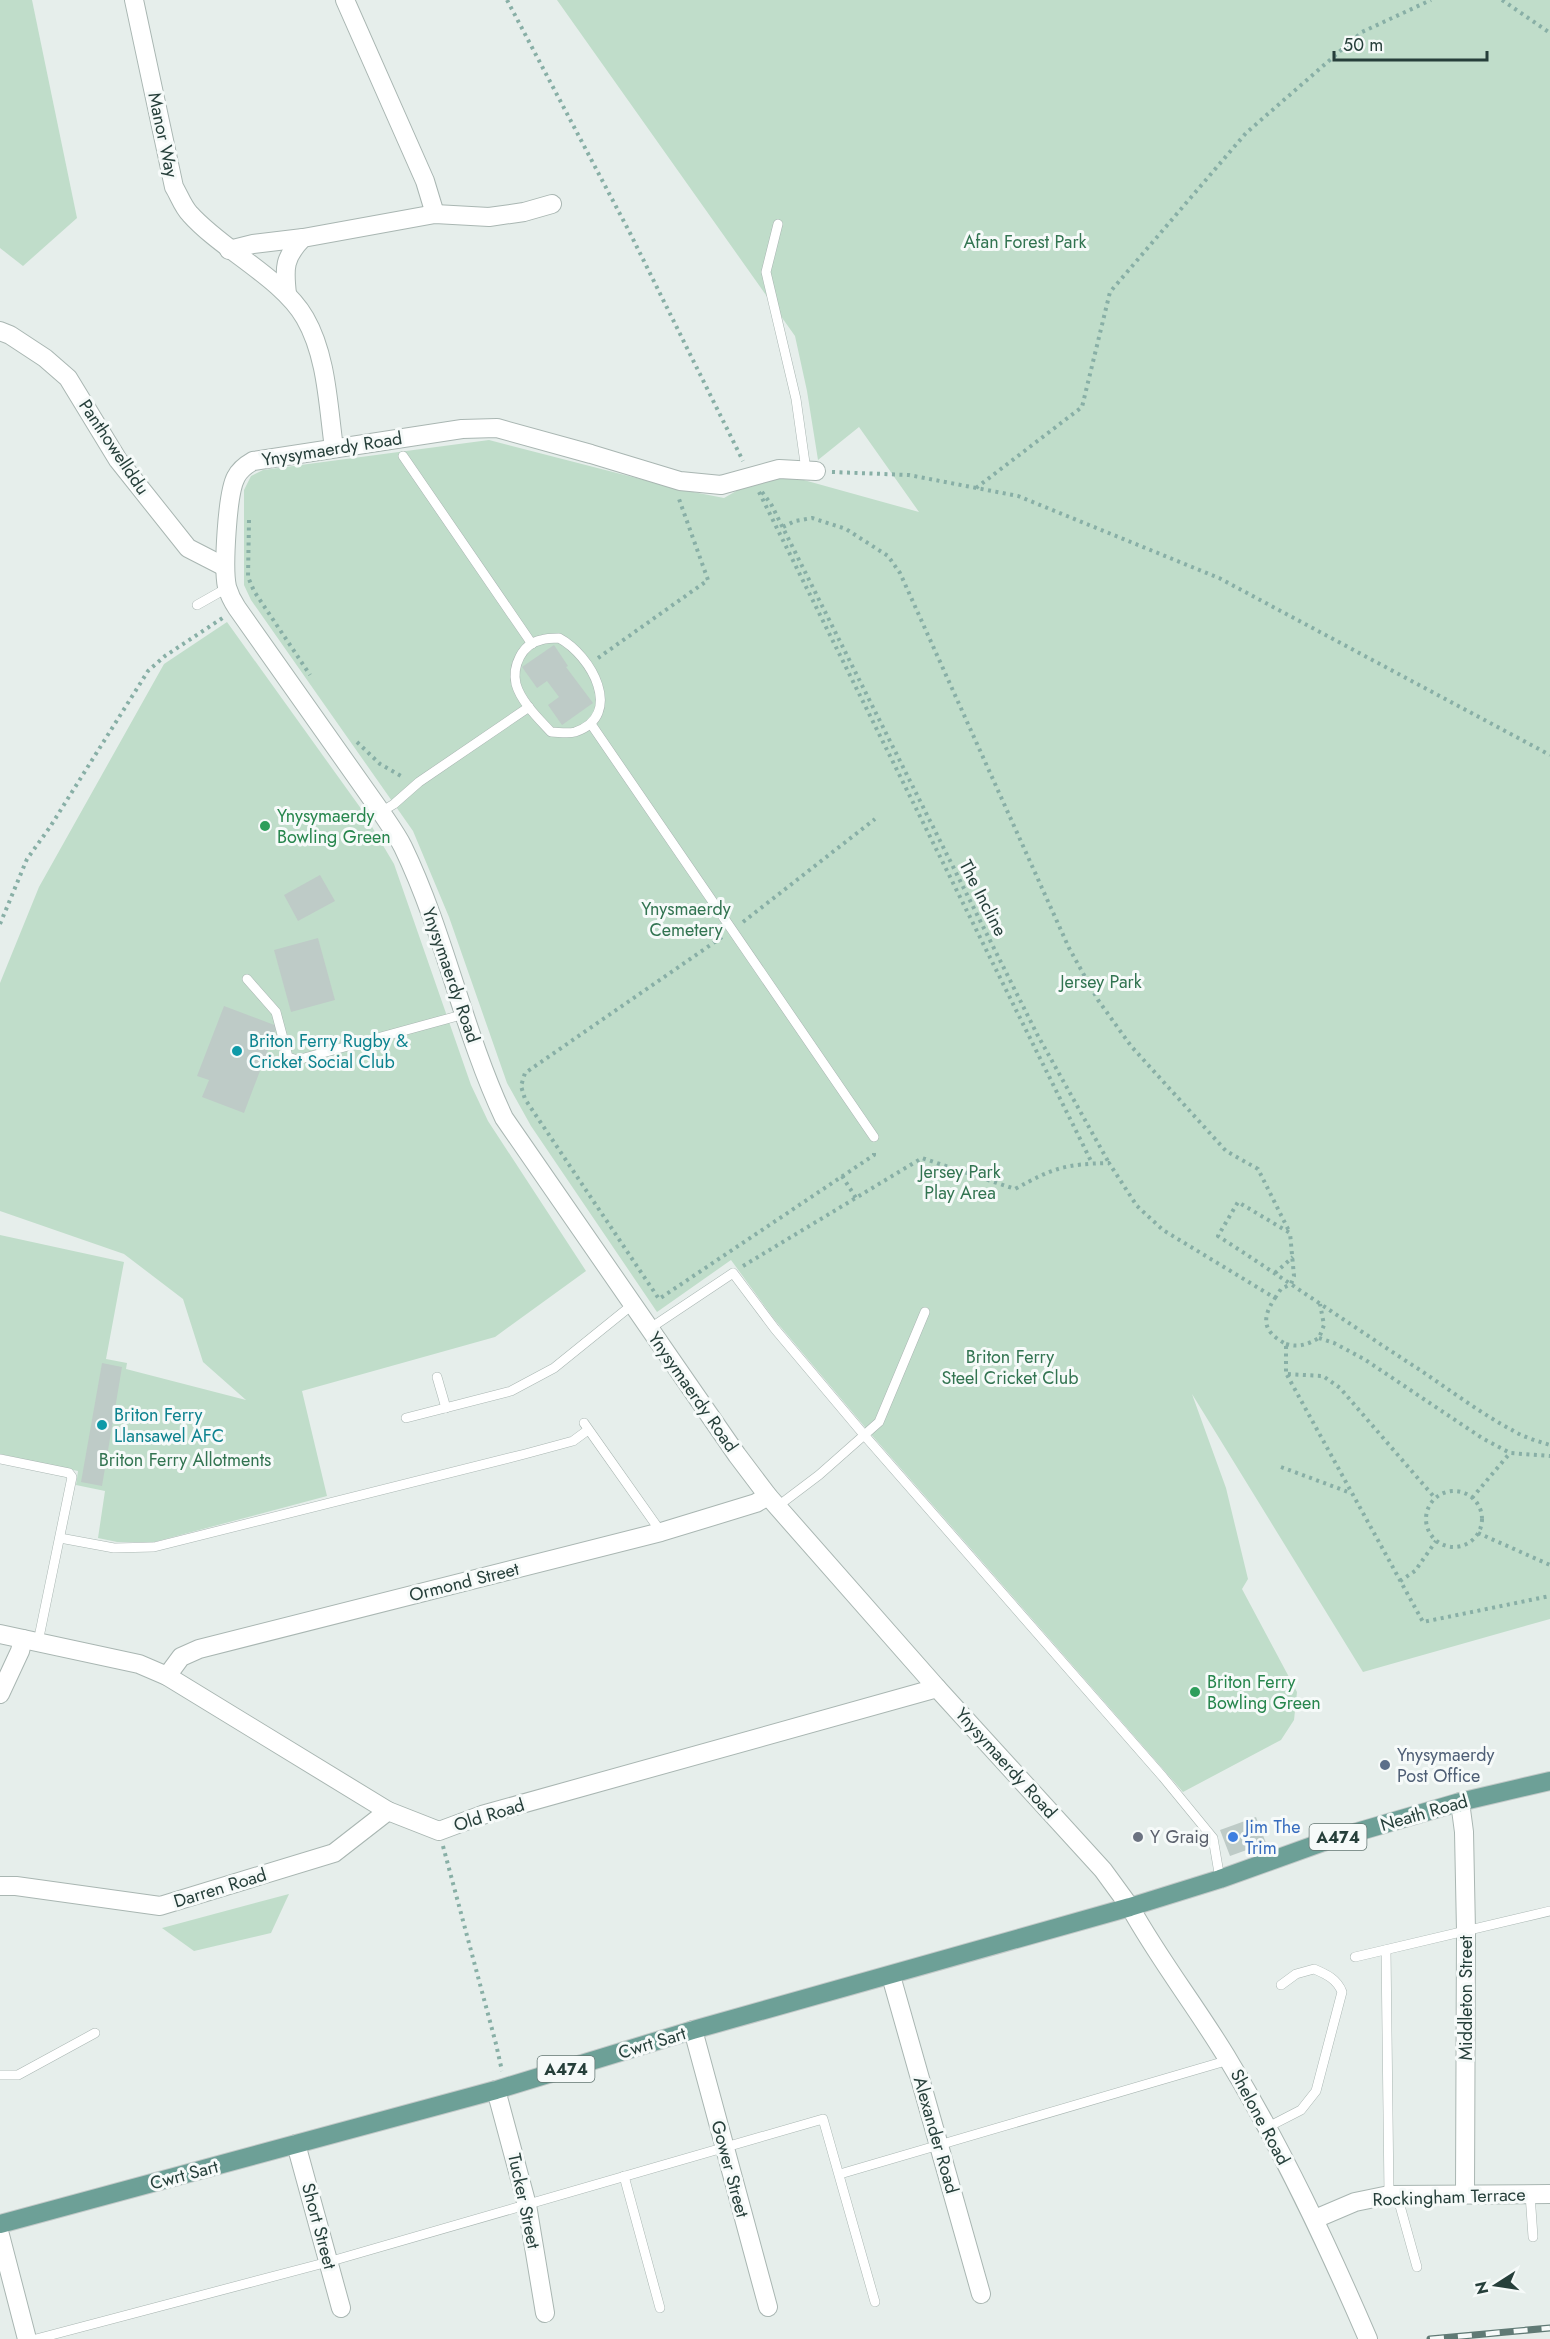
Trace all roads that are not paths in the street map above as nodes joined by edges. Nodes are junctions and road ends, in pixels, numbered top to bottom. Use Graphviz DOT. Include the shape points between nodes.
graph roads {
  1 [pos="134,0"];
  2 [pos="345,0"];
  3 [pos="552,204"];
  4 [pos="435,214"];
  5 [pos="778,224"];
  6 [pos="303,238"];
  7 [pos="230,250"];
  8 [pos="286,294"];
  9 [pos="0,332"];
  10 [pos="334,448"];
  11 [pos="403,456"];
  12 [pos="811,470"];
  13 [pos="225,567"];
  14 [pos="227,588"];
  15 [pos="197,605"];
  16 [pos="532,644"];
  17 [pos="529,707"];
  18 [pos="591,724"];
  19 [pos="381,812"];
  20 [pos="247,980"];
  21 [pos="465,1014"];
  22 [pos="874,1137"];
  23 [pos="632,1305"];
  24 [pos="925,1312"];
  25 [pos="649,1329"];
  26 [pos="437,1377"];
  27 [pos="446,1408"];
  28 [pos="406,1418"];
  29 [pos="865,1436"];
  30 [pos="0,1459"];
  31 [pos="773,1501"];
  32 [pos="661,1532"];
  33 [pos="60,1538"];
  34 [pos="0,1634"];
  35 [pos="31,1641"];
  36 [pos="167,1676"];
  37 [pos="938,1688"];
  38 [pos="0,1694"];
  39 [pos="1550,1781"];
  40 [pos="1460,1802"];
  41 [pos="388,1811"];
  42 [pos="1220,1879"];
  43 [pos="0,1886"];
  44 [pos="1130,1907"];
  45 [pos="1550,1911"];
  46 [pos="1466,1931"];
  47 [pos="1386,1950"];
  48 [pos="1356,1957"];
  49 [pos="891,1976"];
  50 [pos="1281,1985"];
  51 [pos="693,2030"];
  52 [pos="95,2033"];
  53 [pos="1229,2060"];
  54 [pos="0,2074"];
  55 [pos="501,2088"];
  56 [pos="1266,2128"];
  57 [pos="296,2144"];
  58 [pos="939,2146"];
  59 [pos="724,2148"];
  60 [pos="840,2174"];
  61 [pos="624,2176"];
  62 [pos="1465,2194"];
  63 [pos="1530,2194"];
  64 [pos="1550,2194"];
  65 [pos="1393,2195"];
  66 [pos="527,2205"];
  67 [pos="1315,2219"];
  68 [pos="0,2224"];
  69 [pos="0,2235"];
  70 [pos="1533,2236"];
  71 [pos="328,2262"];
  72 [pos="1417,2268"];
  73 [pos="981,2294"];
  74 [pos="874,2302"];
  75 [pos="768,2307"];
  76 [pos="341,2308"];
  77 [pos="660,2308"];
  78 [pos="545,2313"];
  79 [pos="27,2339"];
  80 [pos="36,2339"];
  81 [pos="1368,2339"];
  1 -- 7 [label="street, Manor Way" via="174,187 189,213"];
  2 -- 4 [label="street" via="425,181"];
  3 -- 4 [label="street" via="489,217"];
  4 -- 6 [label="street"];
  5 -- 12 [label="lane" via="766,272"];
  6 -- 7 [label="street"];
  6 -- 8 [label="street" via="289,251"];
  7 -- 8 [label="street, Manor Way"];
  8 -- 10 [label="street, Manor Way" via="305,319 318,350"];
  9 -- 13 [label="street, Panthowellddu" via="45,358 68,378 118,460 188,548"];
  10 -- 12 [label="street, Ynysymaerdy Road" via="462,429 497,428 680,481 721,484 779,469"];
  10 -- 13 [label="street, Ynysymaerdy Road" via="253,461 242,468 235,478 230,505"];
  11 -- 16 [label="lane"];
  13 -- 14 [label="street, Ynysymaerdy Road"];
  14 -- 15 [label="lane"];
  14 -- 19 [label="street, Ynysymaerdy Road" via="237,608"];
  16 -- 17 [label="lane" via="516,664 516,684"];
  16 -- 18 [label="lane" via="560,638 588,665 599,682 601,702"];
  17 -- 18 [label="lane" via="551,732 573,733"];
  17 -- 19 [label="lane"];
  18 -- 22 [label="lane"];
  19 -- 21 [label="street, Ynysymaerdy Road" via="402,846 430,910"];
  20 -- 21 [label="lane" via="276,1012 288,1057 297,1060"];
  21 -- 23 [label="street, Ynysymaerdy Road" via="504,1118"];
  23 -- 25 [label="street, Ynysymaerdy Road"];
  23 -- 27 [label="lane" via="554,1368 511,1391"];
  24 -- 29 [label="lane, Ormond Street" via="879,1422"];
  25 -- 29 [label="lane" via="733,1273"];
  25 -- 31 [label="street, Ynysymaerdy Road"];
  26 -- 27 [label="lane"];
  27 -- 28 [label="lane"];
  29 -- 31 [label="lane, Ormond Street"];
  29 -- 42 [label="lane" via="1213,1838"];
  30 -- 33 [label="lane" via="69,1473 72,1477"];
  31 -- 32 [label="street, Ormond Street"];
  31 -- 37 [label="street, Ynysymaerdy Road"];
  32 -- 33 [label="lane" via="586,1427 573,1441 154,1547 114,1548"];
  32 -- 36 [label="street, Ormond Street" via="200,1649 181,1657"];
  33 -- 35 [label="lane"];
  34 -- 35 [label="street, Old Road"];
  35 -- 36 [label="street, Old Road" via="139,1664"];
  35 -- 38 [label="street" via="20,1651"];
  36 -- 41 [label="street, Old Road"];
  37 -- 41 [label="street, Old Road" via="482,1815 439,1831"];
  37 -- 44 [label="street, Ynysymaerdy Road" via="1103,1870"];
  39 -- 40 [label="main road, Neath Road / A474"];
  40 -- 42 [label="main road, Neath Road / A474" via="1326,1841"];
  40 -- 46 [label="street, Middleton Street"];
  41 -- 43 [label="street, Darren Road" via="334,1853 160,1906"];
  42 -- 44 [label="main road, Neath Road / A474"];
  44 -- 49 [label="main road, Cwrt Sart / A474"];
  44 -- 53 [label="street, Shelone Road"];
  45 -- 46 [label="lane"];
  46 -- 47 [label="lane"];
  46 -- 62 [label="street, Middleton Street"];
  47 -- 48 [label="lane"];
  47 -- 65 [label="lane"];
  49 -- 51 [label="main road, Cwrt Sart / A474"];
  49 -- 58 [label="street, Alexander Road"];
  50 -- 56 [label="lane" via="1296,1974 1314,1969 1331,1977 1342,1992 1316,2091 1301,2110"];
  51 -- 55 [label="main road, Cwrt Sart / A474"];
  51 -- 59 [label="street, Gower Street"];
  52 -- 54 [label="lane" via="18,2075"];
  53 -- 56 [label="street, Shelone Road"];
  53 -- 58 [label="lane"];
  55 -- 57 [label="main road, Cwrt Sart / A474"];
  55 -- 66 [label="street, Tucker Street"];
  56 -- 67 [label="street, Shelone Road"];
  57 -- 68 [label="main road, Cwrt Sart / A474"];
  57 -- 71 [label="street, Short Street"];
  58 -- 60 [label="lane"];
  58 -- 73 [label="street, Alexander Road"];
  59 -- 60 [label="lane" via="823,2119"];
  59 -- 61 [label="lane"];
  59 -- 75 [label="street, Gower Street"];
  60 -- 74 [label="lane"];
  61 -- 66 [label="lane"];
  61 -- 77 [label="lane"];
  62 -- 63 [label="street, Rockingham Terrace"];
  62 -- 65 [label="street, Rockingham Terrace"];
  63 -- 64 [label="street, Rockingham Terrace"];
  63 -- 70 [label="lane"];
  65 -- 67 [label="street, Rockingham Terrace" via="1355,2202"];
  65 -- 72 [label="lane"];
  66 -- 71 [label="lane"];
  66 -- 78 [label="street, Tucker Street"];
  67 -- 81 [label="street, Shelone Road"];
  69 -- 79 [label="street"];
  71 -- 76 [label="street, Short Street"];
  71 -- 80 [label="lane"];
}
